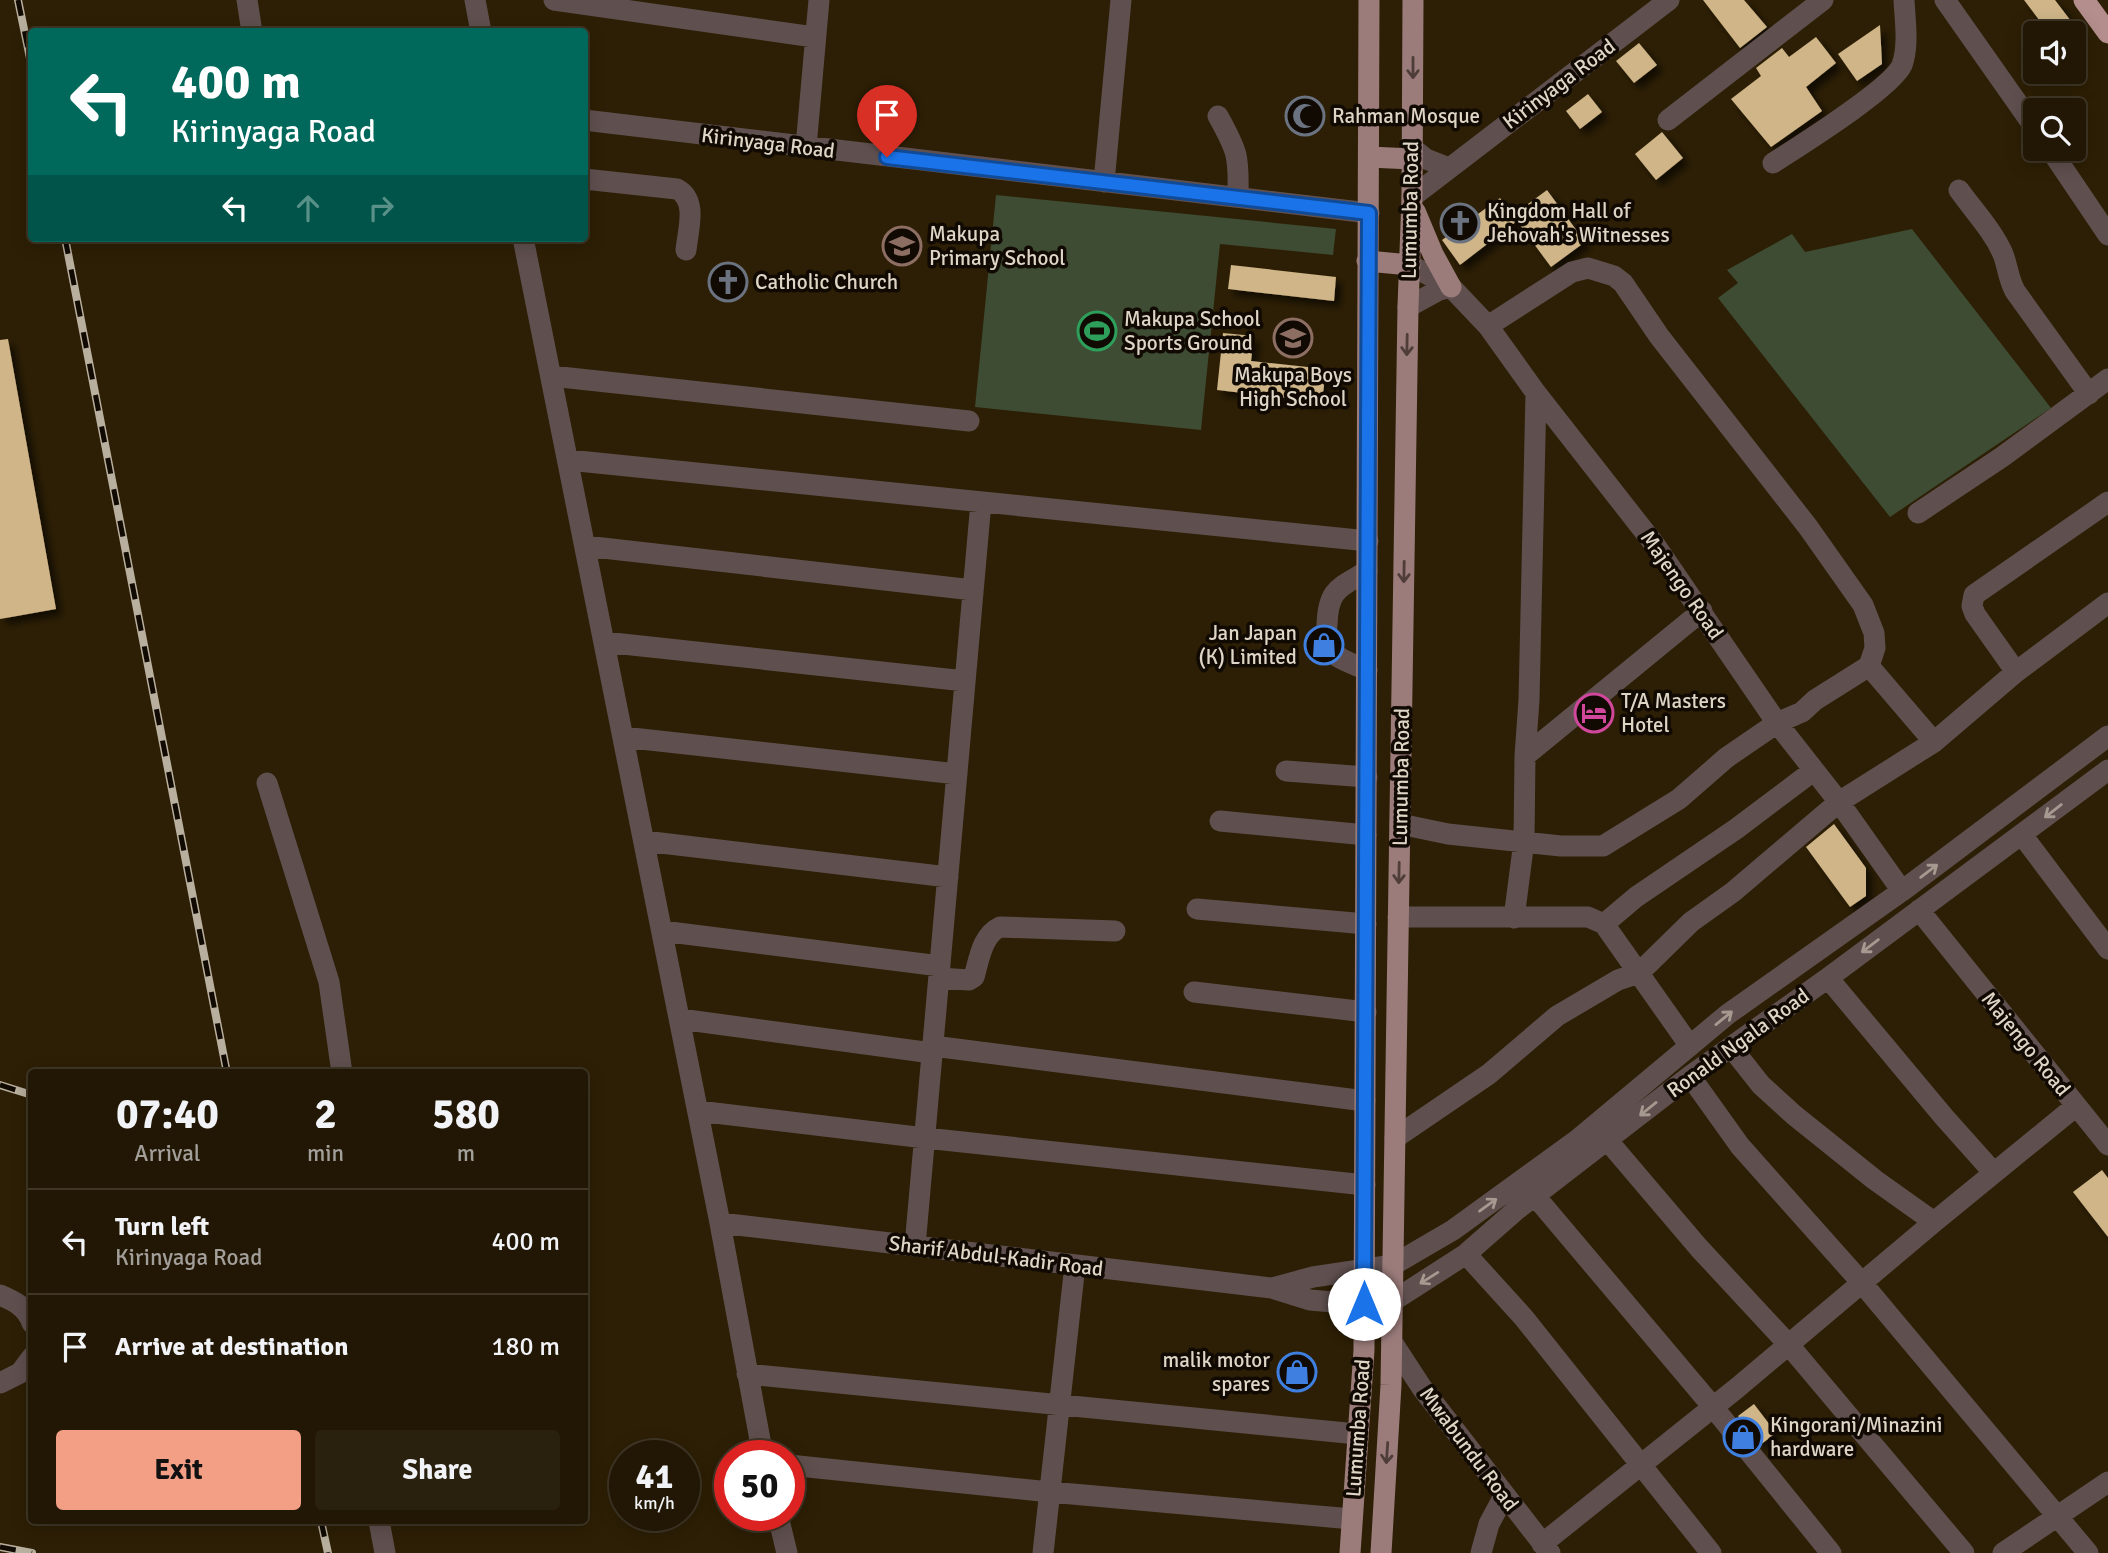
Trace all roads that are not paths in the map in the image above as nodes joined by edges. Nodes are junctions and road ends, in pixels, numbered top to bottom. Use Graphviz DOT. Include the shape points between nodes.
graph roads {
  1 [pos="247,0"];
  2 [pos="475,0"];
  3 [pos="554,0"];
  4 [pos="819,0"];
  5 [pos="1121,0"];
  6 [pos="1369,0"];
  7 [pos="1413,0"];
  8 [pos="1669,0"];
  9 [pos="1823,0"];
  10 [pos="1904,0"];
  11 [pos="1945,0"];
  12 [pos="2084,0"];
  13 [pos="250,28"];
  14 [pos="480,28"];
  15 [pos="2108,33"];
  16 [pos="814,37"];
  17 [pos="2023,111"];
  18 [pos="1218,116"];
  19 [pos="588,120"];
  20 [pos="1668,120"];
  21 [pos="806,147"];
  22 [pos="1412,153"];
  23 [pos="1369,157"];
  24 [pos="2058,161"];
  25 [pos="1773,163"];
  26 [pos="1449,168"];
  27 [pos="588,179"];
  28 [pos="1104,182"];
  29 [pos="1959,190"];
  30 [pos="1238,197"];
  31 [pos="1412,200"];
  32 [pos="1369,213"];
  33 [pos="2108,234"];
  34 [pos="524,242"];
  35 [pos="686,250"];
  36 [pos="1367,261"];
  37 [pos="1410,265"];
  38 [pos="1451,287"];
  39 [pos="1408,307"];
  40 [pos="1488,326"];
  41 [pos="551,376"];
  42 [pos="2108,379"];
  43 [pos="1536,393"];
  44 [pos="2089,394"];
  45 [pos="969,421"];
  46 [pos="568,460"];
  47 [pos="981,502"];
  48 [pos="2108,502"];
  49 [pos="1918,513"];
  50 [pos="1368,541"];
  51 [pos="585,546"];
  52 [pos="1367,571"];
  53 [pos="973,590"];
  54 [pos="2108,603"];
  55 [pos="1702,611"];
  56 [pos="604,642"];
  57 [pos="1869,666"];
  58 [pos="1367,670"];
  59 [pos="2016,671"];
  60 [pos="965,681"];
  61 [pos="1777,723"];
  62 [pos="2108,736"];
  63 [pos="623,737"];
  64 [pos="1934,742"];
  65 [pos="1525,756"];
  66 [pos="2108,770"];
  67 [pos="1286,771"];
  68 [pos="1814,771"];
  69 [pos="957,774"];
  70 [pos="1367,777"];
  71 [pos="267,783"];
  72 [pos="1839,802"];
  73 [pos="1220,821"];
  74 [pos="1400,824"];
  75 [pos="1366,835"];
  76 [pos="2022,835"];
  77 [pos="644,841"];
  78 [pos="1524,841"];
  79 [pos="948,877"];
  80 [pos="1902,891"];
  81 [pos="1197,909"];
  82 [pos="1919,910"];
  83 [pos="1398,917"];
  84 [pos="1514,918"];
  85 [pos="1366,924"];
  86 [pos="1604,925"];
  87 [pos="662,931"];
  88 [pos="1115,931"];
  89 [pos="2108,949"];
  90 [pos="939,972"];
  91 [pos="1639,973"];
  92 [pos="1828,978"];
  93 [pos="1194,992"];
  94 [pos="1366,1012"];
  95 [pos="680,1019"];
  96 [pos="1690,1046"];
  97 [pos="1731,1047"];
  98 [pos="932,1050"];
  99 [pos="341,1069"];
  100 [pos="1690,1076"];
  101 [pos="1365,1101"];
  102 [pos="2076,1106"];
  103 [pos="698,1111"];
  104 [pos="925,1138"];
  105 [pos="1395,1138"];
  106 [pos="1608,1141"];
  107 [pos="2108,1144"];
  108 [pos="1994,1173"];
  109 [pos="1365,1185"];
  110 [pos="1535,1196"];
  111 [pos="1934,1222"];
  112 [pos="720,1223"];
  113 [pos="915,1246"];
  114 [pos="1466,1254"];
  115 [pos="1074,1265"];
  116 [pos="1393,1265"];
  117 [pos="1364,1268"];
  118 [pos="1862,1283"];
  119 [pos="1272,1288"];
  120 [pos="0,1295"];
  121 [pos="1393,1301"];
  122 [pos="1364,1304"];
  123 [pos="28,1315"];
  124 [pos="1392,1342"];
  125 [pos="1788,1344"];
  126 [pos="28,1362"];
  127 [pos="747,1374"];
  128 [pos="0,1382"];
  129 [pos="1059,1405"];
  130 [pos="1713,1407"];
  131 [pos="1357,1434"];
  132 [pos="760,1440"];
  133 [pos="1641,1465"];
  134 [pos="805,1467"];
  135 [pos="2108,1482"];
  136 [pos="1049,1492"];
  137 [pos="1504,1496"];
  138 [pos="2059,1517"];
  139 [pos="1352,1519"];
  140 [pos="380,1524"];
  141 [pos="782,1531"];
  142 [pos="1546,1549"];
  143 [pos="385,1553"];
  144 [pos="787,1553"];
  145 [pos="1043,1553"];
  146 [pos="1350,1553"];
  147 [pos="1381,1553"];
  148 [pos="1481,1553"];
  149 [pos="1710,1553"];
  150 [pos="1831,1553"];
  151 [pos="1964,1553"];
  152 [pos="2003,1553"];
  153 [pos="2088,1553"];
  1 -- 13 [label="street"];
  2 -- 14 [label="street"];
  3 -- 16 [label="street"];
  4 -- 16 [label="street"];
  5 -- 28 [label="street"];
  6 -- 23 [label="main road, Lumumba Road"];
  7 -- 22 [label="main road, Lumumba Road, one-way"];
  8 -- 26 [label="street, Kirinyaga Road"];
  9 -- 20 [label="street"];
  10 -- 25 [label="street" via="1904,59 1892,79"];
  11 -- 17 [label="street"];
  12 -- 15 [label="highway"];
  16 -- 21 [label="street"];
  18 -- 30 [label="street" via="1239,159"];
  19 -- 21 [label="street, Kirinyaga Road"];
  21 -- 28 [label="street, Kirinyaga Road"];
  22 -- 23 [label="main road"];
  22 -- 26 [label="street"];
  22 -- 31 [label="main road, Lumumba Road"];
  23 -- 32 [label="main road, Lumumba Road"];
  24 -- 33 [label="street"];
  26 -- 31 [label="street, Kirinyaga Road"];
  27 -- 35 [label="street" via="684,192 690,212"];
  28 -- 30 [label="street, Kirinyaga Road"];
  29 -- 44 [label="street" via="2004,256 2015,291"];
  30 -- 32 [label="street, Kirinyaga Road"];
  31 -- 37 [label="main road, Lumumba Road"];
  31 -- 38 [label="main road" via="1426,240"];
  32 -- 36 [label="main road, Lumumba Road"];
  34 -- 41 [label="street"];
  36 -- 37 [label="main road"];
  36 -- 50 [label="main road, Lumumba Road"];
  37 -- 38 [label="street, Majengo Road"];
  37 -- 39 [label="main road, Lumumba Road"];
  38 -- 39 [label="street"];
  38 -- 40 [label="street, Majengo Road"];
  39 -- 74 [label="main road, Lumumba Road, one-way"];
  40 -- 43 [label="street, Majengo Road"];
  40 -- 57 [label="street" via="1572,272 1588,268 1623,283 1863,605 1874,633"];
  41 -- 45 [label="street"];
  41 -- 46 [label="street"];
  42 -- 44 [label="street"];
  43 -- 55 [label="street, Majengo Road"];
  43 -- 65 [label="street"];
  44 -- 49 [label="street"];
  46 -- 47 [label="street"];
  46 -- 51 [label="street"];
  47 -- 50 [label="street"];
  47 -- 53 [label="street"];
  48 -- 59 [label="street" via="1974,595 1975,614"];
  50 -- 52 [label="main road, Lumumba Road"];
  51 -- 53 [label="street"];
  51 -- 56 [label="street"];
  52 -- 58 [label="main road, Lumumba Road"];
  52 -- 58 [label="street" via="1333,594 1327,605 1326,637 1329,649 1339,658"];
  53 -- 60 [label="street"];
  54 -- 59 [label="street"];
  55 -- 61 [label="street, Majengo Road"];
  55 -- 65 [label="street"];
  56 -- 60 [label="street"];
  56 -- 63 [label="street"];
  57 -- 61 [label="street" via="1802,712"];
  57 -- 64 [label="street"];
  58 -- 70 [label="main road, Lumumba Road"];
  59 -- 64 [label="street"];
  60 -- 69 [label="street"];
  61 -- 68 [label="street, Majengo Road"];
  61 -- 78 [label="street" via="1678,799 1603,846"];
  80 -- 62 [label="street, Ronald Ngala Road, one-way"];
  63 -- 69 [label="street"];
  63 -- 77 [label="street"];
  64 -- 72 [label="street"];
  65 -- 78 [label="street"];
  66 -- 76 [label="street, Ronald Ngala Road, one-way"];
  67 -- 70 [label="street"];
  68 -- 72 [label="street, Majengo Road"];
  68 -- 86 [label="street" via="1636,897"];
  69 -- 79 [label="street"];
  70 -- 75 [label="main road, Lumumba Road"];
  71 -- 99 [label="street" via="329,982"];
  72 -- 80 [label="street, Majengo Road"];
  72 -- 91 [label="street" via="1691,922"];
  73 -- 75 [label="street"];
  74 -- 78 [label="street"];
  74 -- 83 [label="main road, Lumumba Road, one-way"];
  75 -- 85 [label="main road, Lumumba Road"];
  76 -- 82 [label="street, Ronald Ngala Road"];
  76 -- 89 [label="street"];
  77 -- 79 [label="street"];
  77 -- 87 [label="street"];
  78 -- 84 [label="street"];
  79 -- 90 [label="street"];
  96 -- 80 [label="street, Ronald Ngala Road, one-way"];
  81 -- 85 [label="street"];
  82 -- 92 [label="street, Ronald Ngala Road, one-way"];
  82 -- 102 [label="street, Majengo Road"];
  83 -- 84 [label="street"];
  83 -- 105 [label="main road, Lumumba Road"];
  84 -- 86 [label="street" via="1588,917"];
  85 -- 94 [label="main road, Lumumba Road"];
  86 -- 91 [label="street"];
  87 -- 90 [label="street"];
  87 -- 95 [label="street"];
  88 -- 90 [label="street" via="1000,928 987,938 974,977 969,980"];
  90 -- 98 [label="street"];
  91 -- 96 [label="street"];
  91 -- 105 [label="street" via="1618,980 1557,1016 1489,1074"];
  92 -- 97 [label="street, Ronald Ngala Road"];
  92 -- 108 [label="street"];
  93 -- 94 [label="street"];
  94 -- 101 [label="main road, Lumumba Road"];
  95 -- 98 [label="street"];
  95 -- 103 [label="street"];
  116 -- 96 [label="street, Ronald Ngala Road, one-way" via="1453,1230 1549,1161"];
  97 -- 100 [label="street, Ronald Ngala Road"];
  97 -- 111 [label="street" via="1761,1085 1794,1115"];
  98 -- 101 [label="street"];
  98 -- 104 [label="street"];
  100 -- 106 [label="street, Ronald Ngala Road, one-way"];
  100 -- 118 [label="street" via="1740,1146"];
  101 -- 109 [label="main road, Lumumba Road"];
  102 -- 107 [label="street, Majengo Road"];
  102 -- 108 [label="street"];
  103 -- 104 [label="street"];
  103 -- 112 [label="street"];
  104 -- 109 [label="street"];
  104 -- 113 [label="street"];
  105 -- 116 [label="main road, Lumumba Road"];
  106 -- 110 [label="street, Ronald Ngala Road"];
  106 -- 125 [label="street"];
  108 -- 111 [label="street"];
  109 -- 117 [label="main road, Lumumba Road"];
  110 -- 114 [label="street, Ronald Ngala Road"];
  110 -- 130 [label="street"];
  111 -- 118 [label="street"];
  112 -- 113 [label="street, Sharif Abdul-Kadir Road"];
  112 -- 127 [label="street"];
  113 -- 115 [label="street, Sharif Abdul-Kadir Road"];
  114 -- 121 [label="street, Ronald Ngala Road, one-way"];
  114 -- 133 [label="street" via="1524,1318"];
  115 -- 119 [label="street, Sharif Abdul-Kadir Road"];
  115 -- 129 [label="street"];
  116 -- 117 [label="street, Ronald Ngala Road"];
  116 -- 121 [label="main road, Lumumba Road"];
  117 -- 119 [label="street, Sharif Abdul-Kadir Road"];
  117 -- 122 [label="main road, Lumumba Road"];
  118 -- 125 [label="street"];
  118 -- 138 [label="street"];
  119 -- 122 [label="street, Sharif Abdul-Kadir Road" via="1310,1300"];
  120 -- 123 [label="street" via="16,1302"];
  121 -- 122 [label="street, Ronald Ngala Road"];
  121 -- 124 [label="main road, Lumumba Road"];
  122 -- 131 [label="main road, Lumumba Road"];
  124 -- 137 [label="street, Mwabundu Road"];
  124 -- 147 [label="main road, Lumumba Road, one-way"];
  125 -- 130 [label="street"];
  125 -- 151 [label="street"];
  126 -- 128 [label="street" via="20,1373"];
  127 -- 129 [label="street"];
  127 -- 132 [label="street"];
  129 -- 131 [label="street"];
  129 -- 136 [label="street"];
  130 -- 133 [label="street"];
  130 -- 150 [label="street"];
  131 -- 139 [label="main road, Lumumba Road"];
  133 -- 142 [label="street"];
  133 -- 149 [label="street"];
  134 -- 136 [label="street"];
  135 -- 138 [label="street"];
  136 -- 139 [label="street"];
  136 -- 145 [label="street"];
  137 -- 142 [label="street, Mwabundu Road"];
  137 -- 148 [label="street"];
  138 -- 152 [label="street"];
  138 -- 153 [label="street"];
  139 -- 146 [label="main road, Lumumba Road"];
  140 -- 143 [label="street"];
  141 -- 144 [label="street"];
}
